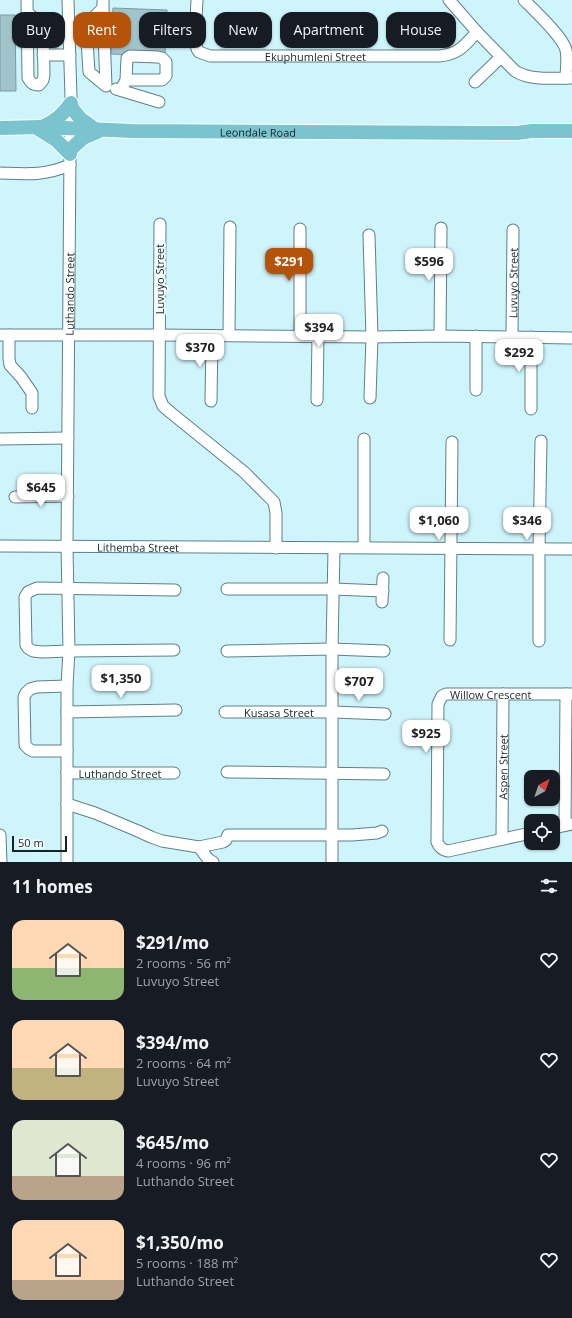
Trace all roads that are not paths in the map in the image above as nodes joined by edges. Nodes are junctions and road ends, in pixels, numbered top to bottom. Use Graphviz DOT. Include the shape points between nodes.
graph roads {
  1 [pos="27,0"];
  2 [pos="68,0"];
  3 [pos="197,0"];
  4 [pos="524,0"];
  5 [pos="451,1"];
  6 [pos="103,4"];
  7 [pos="27,12"];
  8 [pos="477,32"];
  9 [pos="28,48"];
  10 [pos="43,48"];
  11 [pos="43,54"];
  12 [pos="70,55"];
  13 [pos="501,57"];
  14 [pos="569,78"];
  15 [pos="126,80"];
  16 [pos="475,82"];
  17 [pos="106,86"];
  18 [pos="121,90"];
  19 [pos="159,102"];
  20 [pos="71,105"];
  21 [pos="0,128"];
  22 [pos="39,128"];
  23 [pos="71,128"];
  24 [pos="98,130"];
  25 [pos="572,131"];
  26 [pos="516,133"];
  27 [pos="572,138"];
  28 [pos="70,156"];
  29 [pos="0,173"];
  30 [pos="160,224"];
  31 [pos="230,227"];
  32 [pos="441,228"];
  33 [pos="300,229"];
  34 [pos="513,230"];
  35 [pos="370,235"];
  36 [pos="160,334"];
  37 [pos="4,335"];
  38 [pos="69,335"];
  39 [pos="230,335"];
  40 [pos="212,336"];
  41 [pos="300,336"];
  42 [pos="318,336"];
  43 [pos="440,336"];
  44 [pos="476,336"];
  45 [pos="512,336"];
  46 [pos="372,337"];
  47 [pos="531,337"];
  48 [pos="572,338"];
  49 [pos="476,390"];
  50 [pos="370,398"];
  51 [pos="317,400"];
  52 [pos="211,401"];
  53 [pos="32,408"];
  54 [pos="531,409"];
  55 [pos="68,438"];
  56 [pos="0,439"];
  57 [pos="364,439"];
  58 [pos="540,441"];
  59 [pos="452,442"];
  60 [pos="68,496"];
  61 [pos="15,497"];
  62 [pos="0,546"];
  63 [pos="67,546"];
  64 [pos="364,547"];
  65 [pos="276,548"];
  66 [pos="334,548"];
  67 [pos="451,548"];
  68 [pos="538,549"];
  69 [pos="572,549"];
  70 [pos="383,578"];
  71 [pos="67,588"];
  72 [pos="227,589"];
  73 [pos="333,589"];
  74 [pos="175,590"];
  75 [pos="383,591"];
  76 [pos="382,602"];
  77 [pos="450,640"];
  78 [pos="539,641"];
  79 [pos="332,649"];
  80 [pos="174,650"];
  81 [pos="69,651"];
  82 [pos="227,651"];
  83 [pos="384,651"];
  84 [pos="67,686"];
  85 [pos="503,694"];
  86 [pos="569,694"];
  87 [pos="176,710"];
  88 [pos="67,712"];
  89 [pos="225,712"];
  90 [pos="333,712"];
  91 [pos="384,714"];
  92 [pos="67,751"];
  93 [pos="228,772"];
  94 [pos="66,773"];
  95 [pos="174,773"];
  96 [pos="333,773"];
  97 [pos="384,774"];
  98 [pos="67,804"];
  99 [pos="568,824"];
  100 [pos="382,831"];
  101 [pos="524,834"];
  102 [pos="0,835"];
  103 [pos="332,835"];
  104 [pos="502,839"];
  105 [pos="199,847"];
  106 [pos="0,862"];
  107 [pos="67,862"];
  108 [pos="213,862"];
  109 [pos="332,862"];
  1 -- 7 [label="street"];
  2 -- 12 [label="street, Luthando Street"];
  3 -- 8 [label="street, Ekuphumleni Street" via="196,45 200,52 210,56 439,56 460,50"];
  4 -- 14 [label="street" via="565,46"];
  5 -- 8 [label="street"];
  6 -- 17 [label="street"];
  6 -- 17 [label="street" via="86,25 89,72"];
  8 -- 13 [label="street"];
  9 -- 11 [label="street" via="28,78 34,85 39,85 44,80"];
  10 -- 11 [label="street"];
  11 -- 12 [label="street"];
  12 -- 20 [label="street, Luthando Street"];
  13 -- 14 [label="street" via="526,76"];
  13 -- 16 [label="street"];
  15 -- 18 [label="street"];
  17 -- 18 [label="street"];
  18 -- 19 [label="street"];
  20 -- 22 [label="main road" via="57,120"];
  20 -- 23 [label="street, Luthando Street"];
  20 -- 24 [label="main road" via="80,118"];
  21 -- 22 [label="main road, Leondale Road"];
  22 -- 23 [label="main road, Leondale Road"];
  22 -- 28 [label="main road" via="56,140"];
  23 -- 24 [label="main road, Leondale Road"];
  23 -- 28 [label="street, Luthando Street"];
  24 -- 26 [label="main road, Leondale Road"];
  24 -- 28 [label="main road" via="83,138"];
  25 -- 26 [label="main road, Leondale Road"];
  26 -- 27 [label="main road, Leondale Road"];
  28 -- 29 [label="street" via="47,173"];
  28 -- 38 [label="street, Luthando Street"];
  30 -- 36 [label="street, Luvuyo Street"];
  31 -- 39 [label="street"];
  32 -- 43 [label="street"];
  33 -- 41 [label="street"];
  34 -- 45 [label="street, Luvuyo Street"];
  35 -- 46 [label="street"];
  36 -- 38 [label="street"];
  36 -- 40 [label="street"];
  36 -- 65 [label="street, Luvuyo Street" via="159,396 163,406 244,472 274,502"];
  37 -- 38 [label="street"];
  37 -- 53 [label="street" via="10,365 32,393"];
  38 -- 55 [label="street, Luthando Street"];
  39 -- 40 [label="street"];
  39 -- 41 [label="street"];
  40 -- 52 [label="street"];
  41 -- 42 [label="street"];
  42 -- 46 [label="street"];
  42 -- 51 [label="street"];
  43 -- 44 [label="street"];
  43 -- 46 [label="street"];
  44 -- 45 [label="street"];
  44 -- 49 [label="street"];
  45 -- 47 [label="street"];
  46 -- 50 [label="street"];
  47 -- 48 [label="street"];
  47 -- 54 [label="street"];
  55 -- 56 [label="street"];
  55 -- 60 [label="street, Luthando Street"];
  57 -- 64 [label="street"];
  58 -- 68 [label="street"];
  59 -- 67 [label="street"];
  60 -- 61 [label="street"];
  60 -- 63 [label="street, Luthando Street"];
  62 -- 63 [label="street, Lithemba Street"];
  63 -- 65 [label="street, Lithemba Street"];
  63 -- 71 [label="street, Luthando Street"];
  64 -- 66 [label="street, Lithemba Street"];
  64 -- 67 [label="street, Lithemba Street"];
  65 -- 66 [label="street, Lithemba Street"];
  66 -- 73 [label="street"];
  67 -- 68 [label="street, Lithemba Street"];
  67 -- 77 [label="street"];
  68 -- 69 [label="street, Lithemba Street"];
  68 -- 78 [label="street"];
  70 -- 75 [label="street"];
  71 -- 74 [label="street"];
  71 -- 81 [label="street, Luthando Street"];
  71 -- 81 [label="street" via="37,588 28,592 25,597 25,636 28,648 33,651"];
  72 -- 73 [label="street"];
  73 -- 75 [label="street"];
  73 -- 79 [label="street"];
  75 -- 76 [label="street"];
  79 -- 82 [label="street"];
  79 -- 83 [label="street"];
  79 -- 90 [label="street"];
  80 -- 81 [label="street"];
  81 -- 84 [label="street, Luthando Street"];
  84 -- 88 [label="street, Luthando Street"];
  84 -- 92 [label="street" via="37,687 30,689 24,697 25,745 33,751"];
  85 -- 86 [label="street, Willow Crescent"];
  85 -- 104 [label="street, Aspen Street"];
  85 -- 104 [label="street, Willow Crescent" via="446,694 439,700 437,842 448,851"];
  86 -- 99 [label="street"];
  87 -- 88 [label="street"];
  88 -- 92 [label="street, Luthando Street"];
  89 -- 90 [label="street, Kusasa Street"];
  90 -- 91 [label="street, Kusasa Street"];
  90 -- 96 [label="street"];
  92 -- 94 [label="street, Luthando Street"];
  93 -- 96 [label="street"];
  94 -- 95 [label="street, Luthando Street"];
  94 -- 98 [label="street, Luthando Street"];
  96 -- 97 [label="street"];
  96 -- 103 [label="street"];
  98 -- 105 [label="street" via="151,837"];
  98 -- 107 [label="street, Luthando Street"];
  100 -- 103 [label="street" via="377,834"];
  101 -- 104 [label="street, Willow Crescent"];
  102 -- 106 [label="street"];
  103 -- 105 [label="street" via="228,835 223,842"];
  103 -- 109 [label="street"];
  105 -- 108 [label="street"];
}
